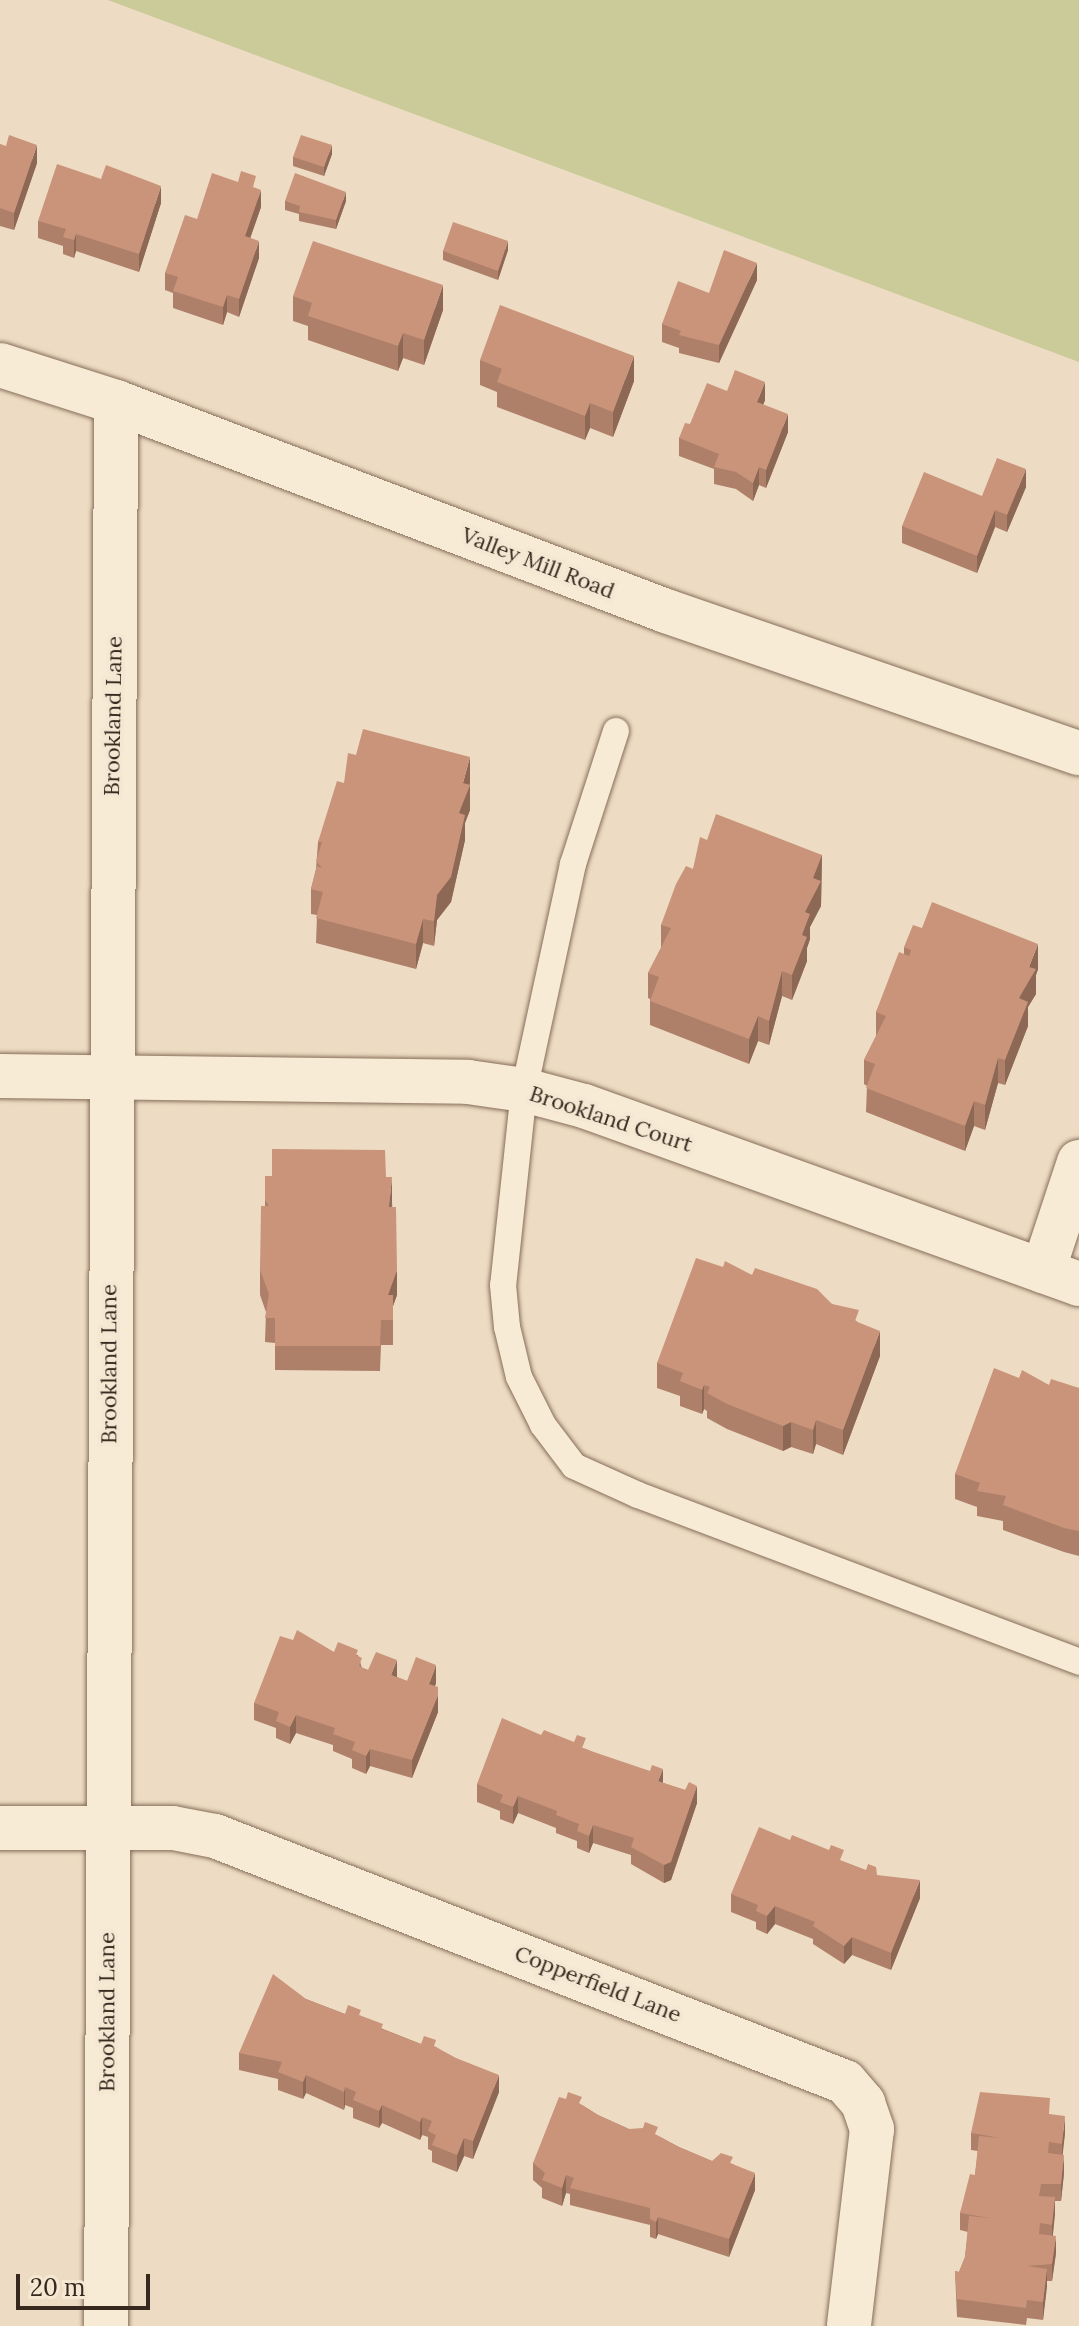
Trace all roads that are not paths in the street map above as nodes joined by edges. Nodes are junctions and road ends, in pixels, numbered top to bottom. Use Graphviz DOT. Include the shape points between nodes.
graph roads {
  1 [pos="0,365"];
  2 [pos="116,402"];
  3 [pos="616,731"];
  4 [pos="1079,753"];
  5 [pos="0,1076"];
  6 [pos="109,1076"];
  7 [pos="524,1090"];
  8 [pos="1079,1162"];
  9 [pos="1061,1278"];
  10 [pos="1079,1662"];
  11 [pos="107,1827"];
  12 [pos="0,1828"];
  13 [pos="106,2326"];
  14 [pos="849,2326"];
  1 -- 2 [label="street, Valley Mill Road"];
  2 -- 4 [label="street, Valley Mill Road" via="666,611"];
  2 -- 6 [label="street, Brookland Lane"];
  3 -- 7 [label="lane" via="573,864"];
  5 -- 6 [label="street, Brookland Court"];
  6 -- 7 [label="street, Brookland Court" via="468,1082"];
  6 -- 11 [label="street, Brookland Lane"];
  7 -- 9 [label="street, Brookland Court" via="584,1106"];
  7 -- 10 [label="lane" via="503,1285 507,1327 519,1377 543,1425 574,1466"];
  8 -- 9 [label="street, Brookland Court"];
  11 -- 12 [label="street, Copperfield Lane"];
  11 -- 13 [label="street, Brookland Lane"];
  11 -- 14 [label="street, Copperfield Lane" via="173,1828 215,1836 845,2082 863,2103 872,2129"];
}
